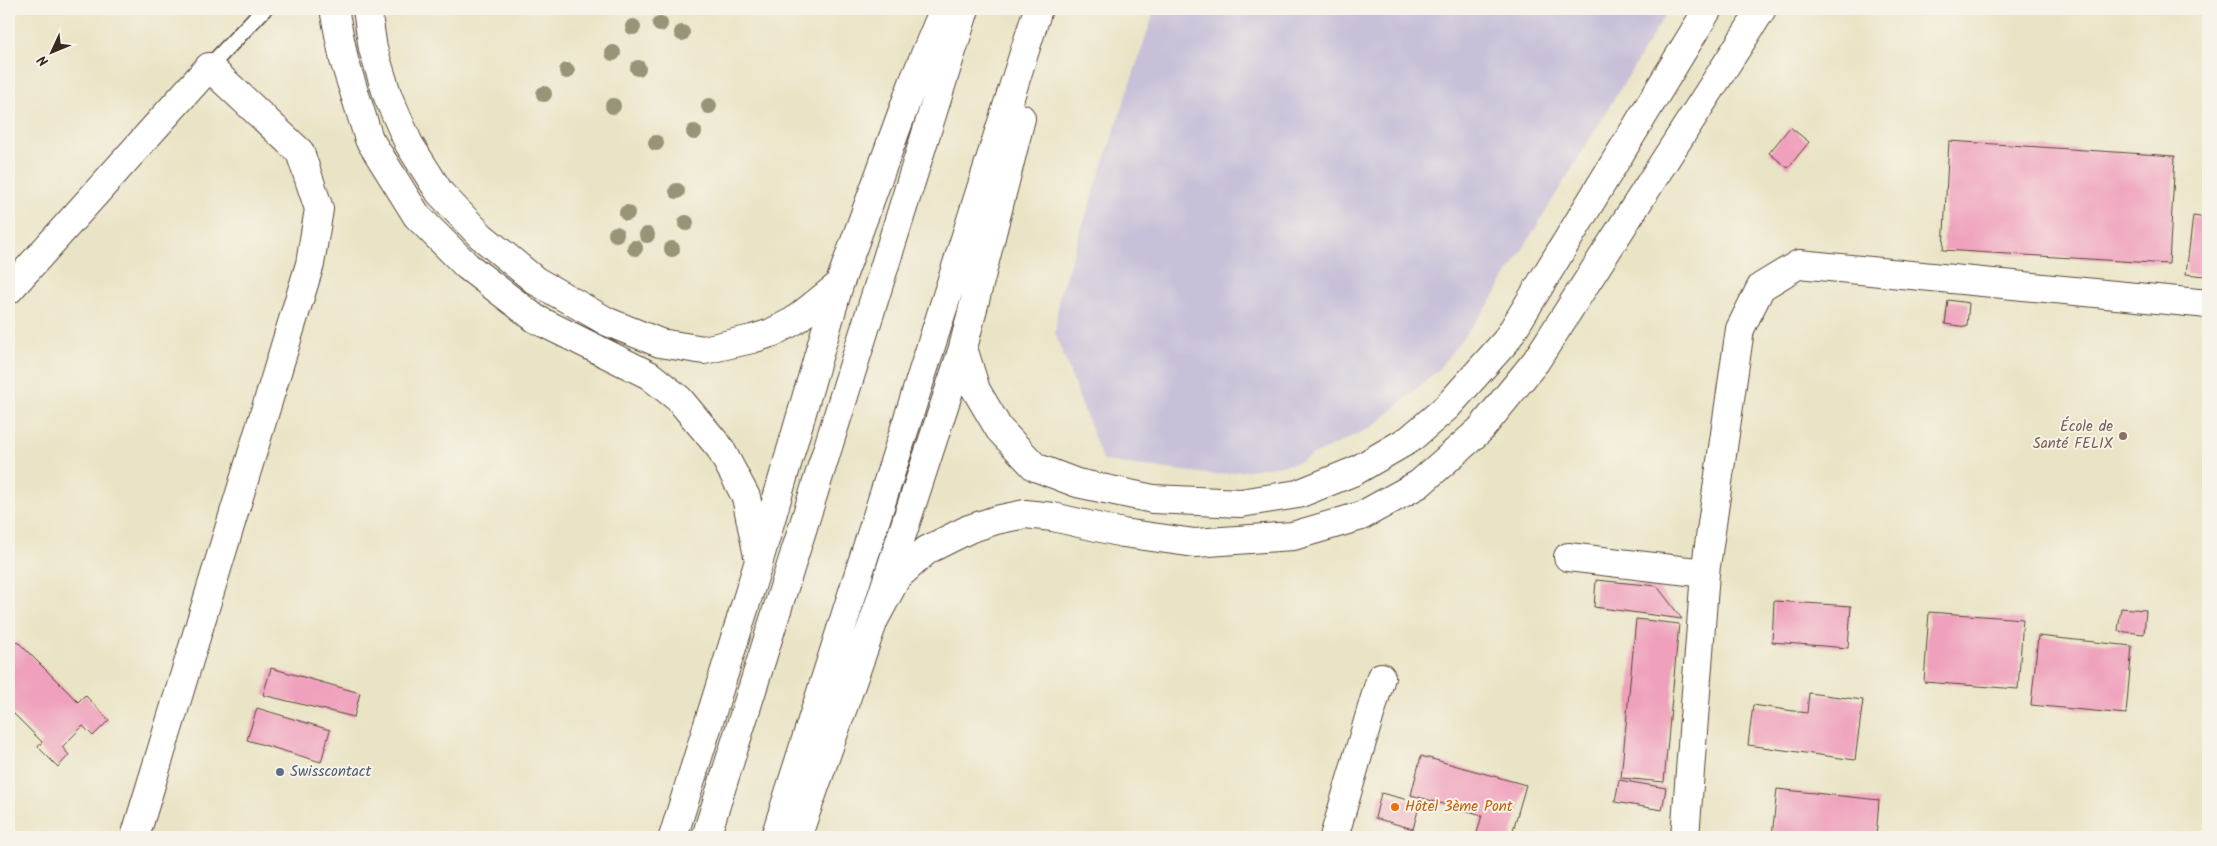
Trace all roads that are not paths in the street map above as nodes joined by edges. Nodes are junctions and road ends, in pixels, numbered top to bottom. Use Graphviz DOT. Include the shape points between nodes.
graph roads {
  1 [pos="264,9"];
  2 [pos="334,9"];
  3 [pos="367,9"];
  4 [pos="944,9"];
  5 [pos="965,9"];
  6 [pos="1038,9"];
  7 [pos="1049,9"];
  8 [pos="1708,9"];
  9 [pos="1762,9"];
  10 [pos="210,67"];
  11 [pos="839,285"];
  12 [pos="9,290"];
  13 [pos="2208,304"];
  14 [pos="963,348"];
  15 [pos="1568,558"];
  16 [pos="759,561"];
  17 [pos="1705,572"];
  18 [pos="874,620"];
  19 [pos="1381,677"];
  20 [pos="135,837"];
  21 [pos="673,837"];
  22 [pos="706,837"];
  23 [pos="775,837"];
  24 [pos="797,837"];
  25 [pos="1334,837"];
  26 [pos="1684,837"];
  1 -- 10 [label="lane"];
  2 -- 16 [label="main road" via="344,60 368,139 417,216 467,266 536,319 648,375 679,399 720,448 746,497"];
  3 -- 11 [label="main road" via="373,49 388,97 408,144 440,193 481,236 544,285 608,322 660,343 704,350 771,333 794,321"];
  4 -- 11 [label="main road" via="913,83"];
  5 -- 22 [label="main road"];
  6 -- 23 [label="main road"];
  7 -- 14 [label="main road"];
  8 -- 14 [label="main road" via="1506,341 1447,407 1410,439 1355,471 1298,494 1241,503 1153,499 1077,483 1035,467 999,429 976,390"];
  9 -- 18 [label="main road" via="1536,361 1480,430 1419,484 1361,516 1293,536 1195,543 1123,533 1053,517 1025,514 996,520 969,529 927,550 897,577"];
  10 -- 12 [label="main road"];
  10 -- 20 [label="main road" via="300,152 319,208 310,264"];
  11 -- 16 [label="main road"];
  13 -- 17 [label="main road" via="1800,264 1761,287 1740,329"];
  14 -- 18 [label="main road"];
  15 -- 17 [label="main road"];
  16 -- 21 [label="main road"];
  17 -- 26 [label="main road"];
  18 -- 24 [label="main road"];
  19 -- 25 [label="main road"];
}
